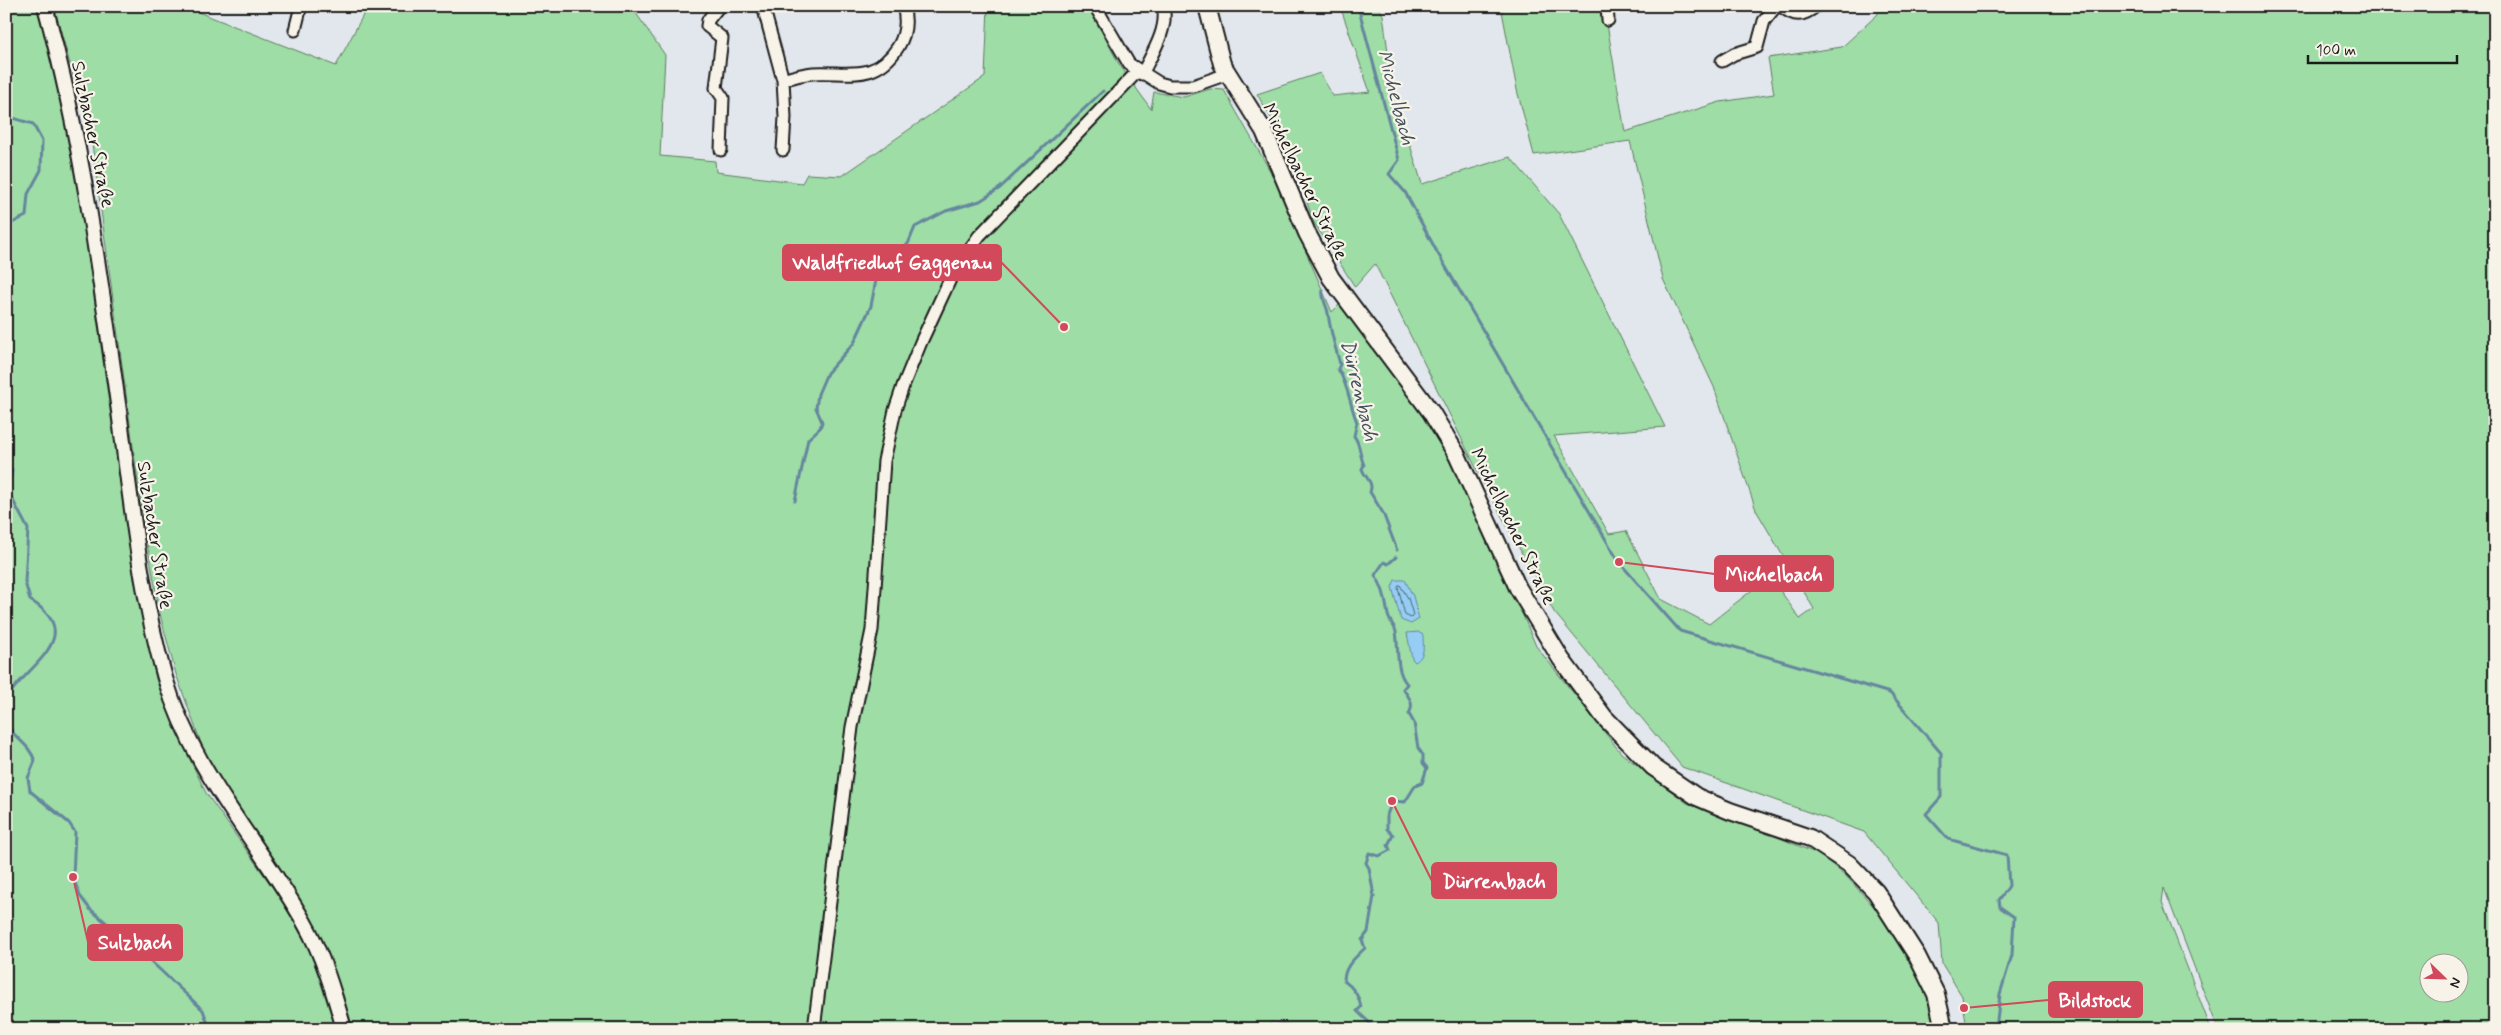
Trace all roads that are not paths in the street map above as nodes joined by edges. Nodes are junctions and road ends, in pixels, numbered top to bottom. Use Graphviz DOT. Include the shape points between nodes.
graph roads {
  1 [pos="45,6"];
  2 [pos="300,6"];
  3 [pos="719,6"];
  4 [pos="763,6"];
  5 [pos="903,6"];
  6 [pos="1096,6"];
  7 [pos="1163,6"];
  8 [pos="1198,6"];
  9 [pos="1207,6"];
  10 [pos="1607,6"];
  11 [pos="1776,6"];
  12 [pos="1781,6"];
  13 [pos="1816,6"];
  14 [pos="1608,20"];
  15 [pos="295,30"];
  16 [pos="1722,61"];
  17 [pos="1224,69"];
  18 [pos="1140,73"];
  19 [pos="783,80"];
  20 [pos="721,150"];
  21 [pos="783,150"];
  22 [pos="344,1029"];
  23 [pos="814,1029"];
  24 [pos="1944,1029"];
  1 -- 22 [label="street, Sulzbacher Straße" via="78,142 97,247 139,557 150,620 166,680 183,727 203,768 306,925"];
  2 -- 15 [label="street"];
  3 -- 20 [label="street" via="707,26 722,38 716,88 723,98"];
  4 -- 19 [label="street"];
  5 -- 19 [label="street" via="906,17 902,42 882,65 861,74 813,73"];
  6 -- 18 [label="street" via="1120,52"];
  7 -- 18 [label="street" via="1164,24"];
  8 -- 17 [label="main road, Michelbacher Straße" via="1202,30 1212,56"];
  9 -- 17 [label="main road, Michelbacher Straße"];
  10 -- 14 [label="street"];
  11 -- 16 [label="street" via="1764,21 1757,47"];
  12 -- 13 [label="street" via="1790,14 1800,15"];
  17 -- 18 [label="street" via="1193,86 1180,87 1159,83"];
  17 -- 24 [label="main road, Michelbacher Straße" via="1264,131 1307,233 1331,278 1431,412 1457,455 1518,588 1561,660 1599,710 1654,767 1697,797 1810,838 1850,864 1876,892 1918,956 1936,994"];
  18 -- 23 [label="street" via="979,236 952,275 903,386 884,461 872,630 852,727"];
  19 -- 21 [label="street"];
}
